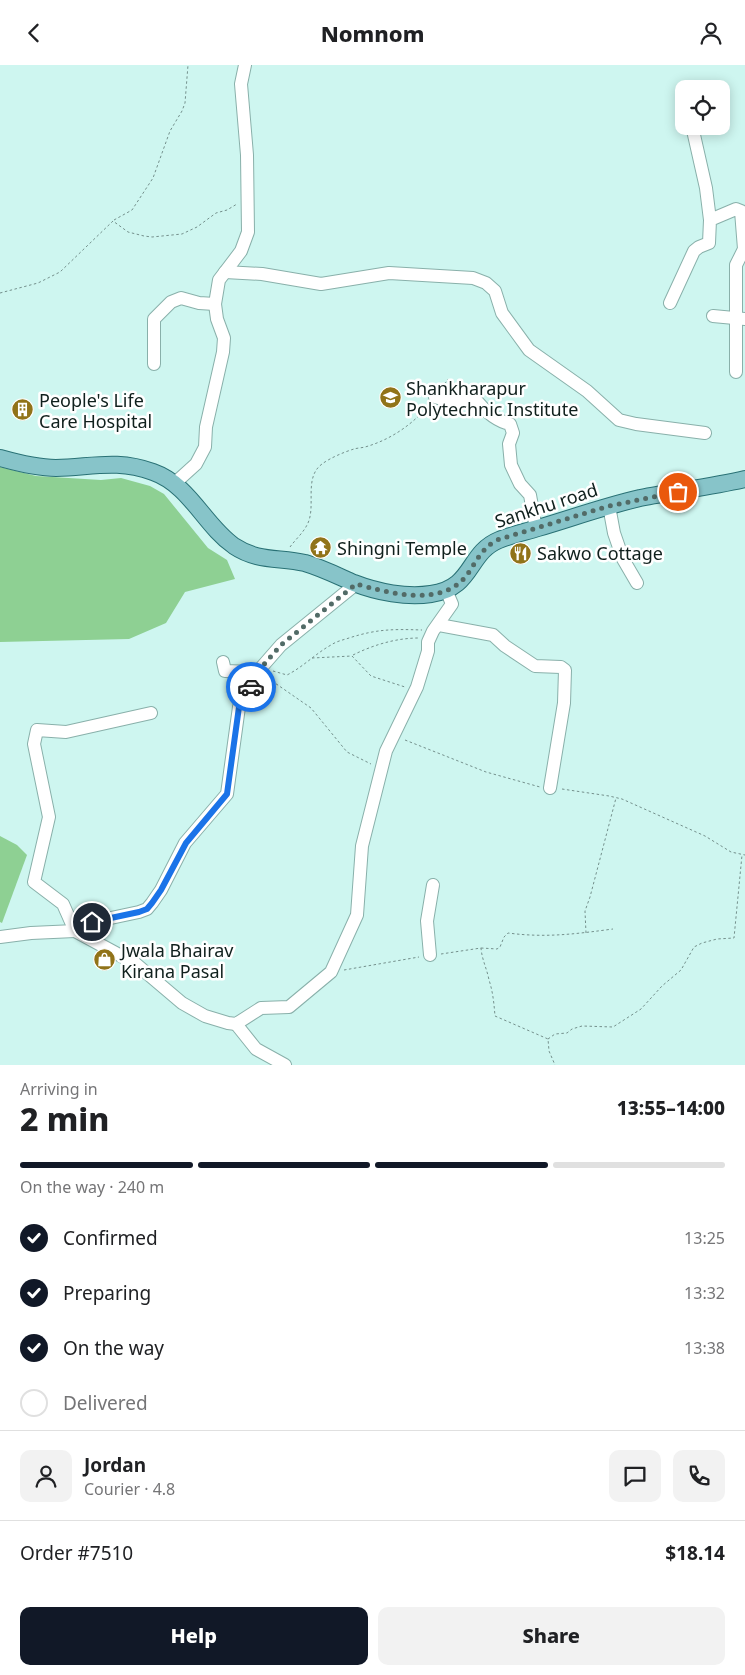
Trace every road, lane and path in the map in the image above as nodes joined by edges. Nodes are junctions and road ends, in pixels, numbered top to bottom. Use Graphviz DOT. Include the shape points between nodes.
graph roads {
  1 [pos="188,65"];
  2 [pos="245,65"];
  3 [pos="694,135"];
  4 [pos="248,203"];
  5 [pos="710,220"];
  6 [pos="113,221"];
  7 [pos="225,272"];
  8 [pos="0,293"];
  9 [pos="670,303"];
  10 [pos="215,304"];
  11 [pos="713,316"];
  12 [pos="740,318"];
  13 [pos="154,364"];
  14 [pos="736,372"];
  15 [pos="448,379"];
  16 [pos="436,397"];
  17 [pos="705,433"];
  18 [pos="0,458"];
  19 [pos="745,479"];
  20 [pos="175,483"];
  21 [pos="609,506"];
  22 [pos="536,529"];
  23 [pos="282,561"];
  24 [pos="637,583"];
  25 [pos="356,584"];
  26 [pos="446,590"];
  27 [pos="433,633"];
  28 [pos="352,656"];
  29 [pos="311,658"];
  30 [pos="223,662"];
  31 [pos="259,673"];
  32 [pos="417,687"];
  33 [pos="151,713"];
  34 [pos="396,734"];
  35 [pos="382,769"];
  36 [pos="550,788"];
  37 [pos="616,798"];
  38 [pos="742,855"];
  39 [pos="745,855"];
  40 [pos="433,885"];
  41 [pos="613,929"];
  42 [pos="75,931"];
  43 [pos="586,933"];
  44 [pos="0,937"];
  45 [pos="481,948"];
  46 [pos="430,955"];
  47 [pos="331,972"];
  48 [pos="236,1024"];
  49 [pos="548,1039"];
  50 [pos="285,1065"];
  51 [pos="555,1065"];
  1 -- 6 [label="path" via="185,103 170,131 153,178 132,210"];
  2 -- 4 [label="street" via="241,84"];
  3 -- 5 [label="street"];
  4 -- 6 [label="path" via="236,204 216,213 182,234 144,236 128,232"];
  4 -- 7 [label="street" via="249,223 245,242"];
  5 -- 9 [label="street" via="709,243 694,251"];
  5 -- 12 [label="street" via="736,209 741,211 744,249 736,265"];
  6 -- 8 [label="path" via="60,272 38,283"];
  7 -- 10 [label="street" via="219,280"];
  7 -- 17 [label="street" via="262,274 320,284 389,273 480,280 495,291 502,313 529,350 587,391 619,420"];
  10 -- 13 [label="street" via="181,299 171,302 154,319"];
  10 -- 20 [label="street" via="224,338 205,447 196,464"];
  11 -- 12 [label="street"];
  12 -- 14 [label="street"];
  15 -- 16 [label="path"];
  16 -- 22 [label="street" via="457,401 475,399 501,423 510,424 513,433 511,465 520,484 530,495"];
  16 -- 23 [label="path" via="397,433 353,449 322,464 315,471 308,525"];
  18 -- 20 [label="main road, Sankhu road" via="23,465 54,468 112,463 135,466"];
  19 -- 21 [label="main road, Sankhu road"];
  20 -- 23 [label="main road, Sankhu road" via="221,535 234,545 244,552"];
  21 -- 22 [label="main road, Sankhu road"];
  21 -- 24 [label="street" via="623,559"];
  22 -- 26 [label="main road, Sankhu road" via="490,544 459,583"];
  23 -- 25 [label="main road, Sankhu road" via="318,567"];
  25 -- 26 [label="main road, Sankhu road" via="399,594 431,595"];
  25 -- 31 [label="street" via="281,645"];
  26 -- 27 [label="street" via="452,603"];
  27 -- 28 [label="path" via="429,638 403,638"];
  27 -- 29 [label="path" via="385,629 334,643"];
  27 -- 32 [label="street"];
  27 -- 36 [label="street" via="493,635 535,666 565,670 564,703"];
  28 -- 29 [label="path"];
  28 -- 32 [label="path" via="371,676 410,689"];
  29 -- 31 [label="path" via="286,675"];
  30 -- 31 [label="street" via="225,671"];
  31 -- 35 [label="path" via="310,708 347,752"];
  31 -- 42 [label="street" via="239,707 227,794 186,843 152,903 139,912 92,922"];
  32 -- 34 [label="street"];
  33 -- 42 [label="street" via="66,732 37,730 34,744 49,817 34,882 63,904"];
  34 -- 35 [label="street" via="386,751"];
  34 -- 36 [label="path" via="486,773"];
  35 -- 47 [label="street" via="362,845 357,915"];
  36 -- 37 [label="path"];
  37 -- 38 [label="path"];
  37 -- 43 [label="path" via="585,911"];
  38 -- 39 [label="path"];
  38 -- 49 [label="path" via="734,938 717,939 694,947 681,970 641,1009 613,1027 582,1026"];
  40 -- 46 [label="street" via="426,921"];
  41 -- 43 [label="path"];
  42 -- 44 [label="street"];
  42 -- 48 [label="street" via="136,964 189,1008"];
  43 -- 45 [label="path" via="545,937 508,933 497,949"];
  45 -- 46 [label="path"];
  45 -- 49 [label="path" via="496,1016"];
  46 -- 47 [label="path"];
  47 -- 48 [label="street" via="289,1007 261,1008"];
  48 -- 50 [label="street" via="256,1049"];
  49 -- 51 [label="path"];
}
